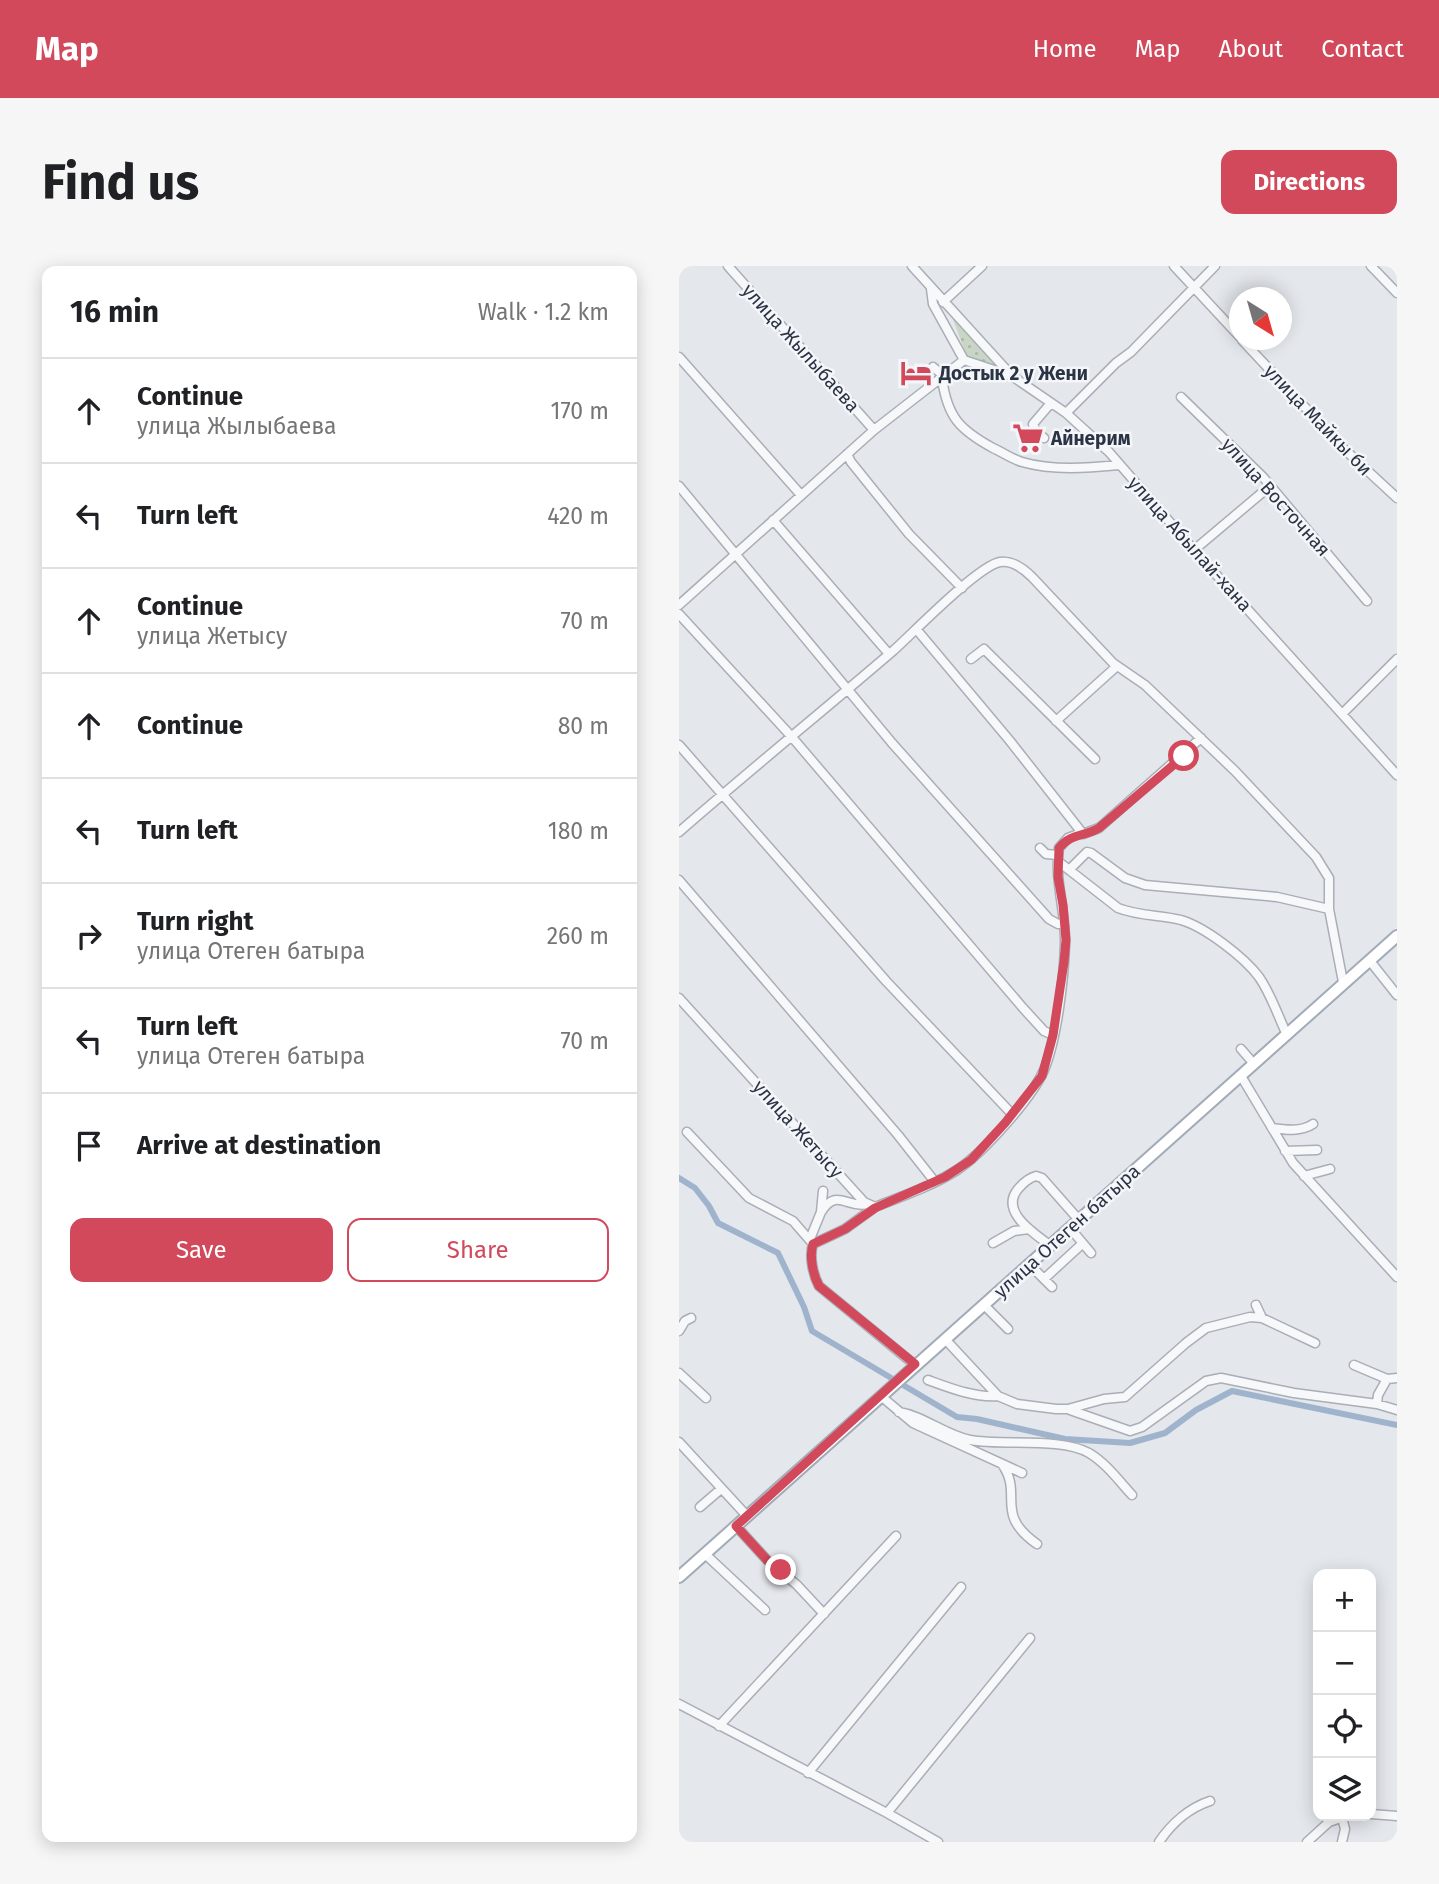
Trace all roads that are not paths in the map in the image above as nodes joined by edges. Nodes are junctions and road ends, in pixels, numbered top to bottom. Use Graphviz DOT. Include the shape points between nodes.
graph roads {
  1 [pos="728,266"];
  2 [pos="912,266"];
  3 [pos="982,266"];
  4 [pos="1174,266"];
  5 [pos="1215,266"];
  6 [pos="1371,266"];
  7 [pos="1194,286"];
  8 [pos="931,289"];
  9 [pos="1397,293"];
  10 [pos="943,302"];
  11 [pos="1229,325"];
  12 [pos="1252,350"];
  13 [pos="679,357"];
  14 [pos="964,360"];
  15 [pos="933,367"];
  16 [pos="1012,376"];
  17 [pos="943,377"];
  18 [pos="1181,397"];
  19 [pos="1051,402"];
  20 [pos="1066,413"];
  21 [pos="874,430"];
  22 [pos="1044,438"];
  23 [pos="847,454"];
  24 [pos="1119,465"];
  25 [pos="679,486"];
  26 [pos="1271,486"];
  27 [pos="801,495"];
  28 [pos="1397,498"];
  29 [pos="773,520"];
  30 [pos="1194,551"];
  31 [pos="737,553"];
  32 [pos="962,587"];
  33 [pos="1367,601"];
  34 [pos="679,605"];
  35 [pos="679,614"];
  36 [pos="917,630"];
  37 [pos="889,654"];
  38 [pos="971,659"];
  39 [pos="1397,659"];
  40 [pos="1117,666"];
  41 [pos="848,689"];
  42 [pos="1342,714"];
  43 [pos="1055,721"];
  44 [pos="791,736"];
  45 [pos="1201,738"];
  46 [pos="679,745"];
  47 [pos="1095,759"];
  48 [pos="1397,775"];
  49 [pos="722,794"];
  50 [pos="679,832"];
  51 [pos="1079,832"];
  52 [pos="1040,848"];
  53 [pos="1058,859"];
  54 [pos="1069,870"];
  55 [pos="679,880"];
  56 [pos="1329,909"];
  57 [pos="1064,924"];
  58 [pos="1397,936"];
  59 [pos="1370,961"];
  60 [pos="1343,982"];
  61 [pos="1397,995"];
  62 [pos="679,998"];
  63 [pos="1053,1035"];
  64 [pos="1287,1035"];
  65 [pos="1241,1049"];
  66 [pos="1254,1064"];
  67 [pos="1241,1076"];
  68 [pos="1012,1114"];
  69 [pos="1313,1124"];
  70 [pos="1272,1128"];
  71 [pos="687,1132"];
  72 [pos="1317,1150"];
  73 [pos="1285,1151"];
  74 [pos="1330,1169"];
  75 [pos="1304,1176"];
  76 [pos="935,1182"];
  77 [pos="823,1191"];
  78 [pos="871,1206"];
  79 [pos="821,1212"];
  80 [pos="1079,1220"];
  81 [pos="1070,1228"];
  82 [pos="1029,1229"];
  83 [pos="812,1242"];
  84 [pos="993,1243"];
  85 [pos="1082,1244"];
  86 [pos="1051,1246"];
  87 [pos="1091,1252"];
  88 [pos="1030,1265"];
  89 [pos="1397,1277"];
  90 [pos="1044,1279"];
  91 [pos="1052,1287"];
  92 [pos="984,1305"];
  93 [pos="1256,1305"];
  94 [pos="691,1318"];
  95 [pos="1262,1318"];
  96 [pos="1008,1329"];
  97 [pos="679,1331"];
  98 [pos="945,1339"];
  99 [pos="1315,1343"];
  100 [pos="915,1364"];
  101 [pos="1354,1365"];
  102 [pos="679,1373"];
  103 [pos="1397,1378"];
  104 [pos="1387,1379"];
  105 [pos="928,1380"];
  106 [pos="882,1396"];
  107 [pos="998,1396"];
  108 [pos="706,1398"];
  109 [pos="1377,1404"];
  110 [pos="1068,1409"];
  111 [pos="1397,1410"];
  112 [pos="899,1412"];
  113 [pos="679,1442"];
  114 [pos="682,1453"];
  115 [pos="1002,1464"];
  116 [pos="1022,1473"];
  117 [pos="721,1489"];
  118 [pos="1132,1495"];
  119 [pos="700,1507"];
  120 [pos="747,1516"];
  121 [pos="736,1526"];
  122 [pos="896,1536"];
  123 [pos="1037,1544"];
  124 [pos="705,1554"];
  125 [pos="679,1577"];
  126 [pos="961,1587"];
  127 [pos="765,1610"];
  128 [pos="824,1614"];
  129 [pos="1030,1638"];
  130 [pos="679,1704"];
  131 [pos="719,1726"];
  132 [pos="809,1773"];
  133 [pos="1210,1801"];
  134 [pos="887,1813"];
  135 [pos="1376,1814"];
  136 [pos="1397,1816"];
  137 [pos="1332,1821"];
  138 [pos="1344,1821"];
  139 [pos="937,1842"];
  140 [pos="1159,1842"];
  141 [pos="1307,1842"];
  142 [pos="1342,1842"];
  1 -- 21 [label="street, улица Жылыбаева"];
  2 -- 8 [label="street, улица Абылай-хана"];
  3 -- 10 [label="street"];
  4 -- 7 [label="street, улица Майкы би"];
  5 -- 7 [label="street"];
  6 -- 9 [label="street"];
  7 -- 11 [label="street, улица Майкы би"];
  7 -- 20 [label="street"];
  8 -- 10 [label="street, улица Абылай-хана"];
  8 -- 14 [label="street" via="933,304"];
  10 -- 16 [label="street, улица Абылай-хана"];
  12 -- 28 [label="street, улица Майкы би" via="1343,448"];
  13 -- 27 [label="street"];
  14 -- 16 [label="street"];
  14 -- 17 [label="street"];
  15 -- 17 [label="street"];
  16 -- 19 [label="street, улица Абылай-хана"];
  17 -- 21 [label="street"];
  17 -- 24 [label="street" via="943,389 960,426 1021,462 1051,467"];
  18 -- 26 [label="street, улица Восточная"];
  19 -- 20 [label="street, улица Абылай-хана"];
  19 -- 22 [label="street" via="1033,424"];
  20 -- 24 [label="street, улица Абылай-хана"];
  21 -- 23 [label="street"];
  23 -- 27 [label="street"];
  23 -- 32 [label="street" via="909,534"];
  24 -- 30 [label="street, улица Абылай-хана"];
  25 -- 31 [label="street"];
  26 -- 30 [label="street"];
  26 -- 33 [label="street, улица Восточная"];
  27 -- 29 [label="street"];
  29 -- 31 [label="street"];
  29 -- 37 [label="street"];
  30 -- 42 [label="street, улица Абылай-хана"];
  31 -- 34 [label="street"];
  31 -- 41 [label="street"];
  32 -- 36 [label="street"];
  32 -- 40 [label="street" via="997,563 1021,567"];
  35 -- 44 [label="street"];
  36 -- 37 [label="street"];
  36 -- 51 [label="street"];
  37 -- 41 [label="street"];
  38 -- 43 [label="street" via="984,649"];
  39 -- 42 [label="street"];
  40 -- 43 [label="street"];
  40 -- 45 [label="street" via="1145,685"];
  41 -- 44 [label="street"];
  41 -- 57 [label="street" via="1049,919"];
  42 -- 48 [label="street, улица Абылай-хана"];
  43 -- 47 [label="street"];
  44 -- 49 [label="street"];
  44 -- 63 [label="street" via="1023,1008"];
  45 -- 51 [label="street" via="1099,828"];
  45 -- 56 [label="street" via="1316,857 1329,878"];
  46 -- 49 [label="street"];
  49 -- 50 [label="street"];
  49 -- 68 [label="street" via="886,981"];
  51 -- 53 [label="street" via="1059,848"];
  52 -- 53 [label="street"];
  53 -- 54 [label="street"];
  53 -- 57 [label="street"];
  54 -- 56 [label="street" via="1087,852 1125,878 1145,885 1277,897"];
  54 -- 64 [label="street" via="1118,908 1183,921 1230,950 1258,975"];
  55 -- 76 [label="street"];
  56 -- 60 [label="street"];
  57 -- 63 [label="street" via="1064,962"];
  58 -- 59 [label="main road, улица Отеген батыра"];
  59 -- 60 [label="main road, улица Отеген батыра"];
  59 -- 61 [label="street"];
  60 -- 64 [label="main road, улица Отеген батыра"];
  62 -- 78 [label="street, улица Жетысу"];
  63 -- 68 [label="street" via="1042,1076"];
  64 -- 66 [label="main road, улица Отеген батыра"];
  65 -- 66 [label="street"];
  66 -- 67 [label="main road, улица Отеген батыра"];
  67 -- 70 [label="street"];
  67 -- 80 [label="main road, улица Отеген батыра"];
  68 -- 76 [label="street" via="971,1160"];
  69 -- 70 [label="street" via="1288,1130"];
  70 -- 73 [label="street"];
  71 -- 83 [label="street" via="749,1198 793,1221"];
  72 -- 73 [label="street"];
  73 -- 75 [label="street"];
  74 -- 75 [label="street"];
  75 -- 89 [label="street"];
  76 -- 78 [label="street"];
  77 -- 79 [label="street"];
  78 -- 79 [label="street" via="837,1199"];
  78 -- 83 [label="street" via="845,1229"];
  79 -- 83 [label="street"];
  80 -- 81 [label="main road, улица Отеген батыра"];
  80 -- 82 [label="street" via="1036,1176 1014,1194 1017,1217"];
  81 -- 85 [label="street"];
  81 -- 86 [label="main road, улица Отеген батыра"];
  82 -- 84 [label="street" via="1014,1231"];
  82 -- 86 [label="street"];
  83 -- 100 [label="street" via="819,1286"];
  85 -- 87 [label="street"];
  85 -- 90 [label="street"];
  86 -- 88 [label="main road, улица Отеген батыра"];
  88 -- 90 [label="street"];
  88 -- 92 [label="main road, улица Отеген батыра"];
  90 -- 91 [label="street"];
  92 -- 96 [label="street"];
  92 -- 98 [label="main road, улица Отеген батыра"];
  93 -- 95 [label="street"];
  94 -- 97 [label="street"];
  95 -- 99 [label="street"];
  95 -- 110 [label="street" via="1201,1331 1125,1397"];
  98 -- 100 [label="main road, улица Отеген батыра"];
  98 -- 107 [label="street"];
  100 -- 106 [label="main road, улица Отеген батыра"];
  101 -- 104 [label="street"];
  102 -- 108 [label="street"];
  103 -- 104 [label="street"];
  104 -- 109 [label="street"];
  105 -- 107 [label="street"];
  106 -- 112 [label="street"];
  106 -- 120 [label="main road, улица Отеген батыра"];
  107 -- 110 [label="street" via="1030,1406"];
  109 -- 110 [label="street" via="1221,1378 1206,1381 1130,1431"];
  109 -- 111 [label="street"];
  112 -- 115 [label="street" via="913,1423"];
  112 -- 118 [label="street" via="968,1439 1086,1451"];
  113 -- 114 [label="street"];
  114 -- 117 [label="street"];
  115 -- 116 [label="street"];
  115 -- 123 [label="street" via="1010,1477 1010,1504 1017,1528"];
  117 -- 119 [label="street"];
  117 -- 120 [label="street"];
  120 -- 121 [label="main road, улица Отеген батыра"];
  121 -- 124 [label="main road, улица Отеген батыра"];
  121 -- 128 [label="street"];
  122 -- 128 [label="street"];
  124 -- 125 [label="main road, улица Отеген батыра"];
  124 -- 127 [label="street"];
  126 -- 132 [label="street"];
  128 -- 131 [label="street"];
  129 -- 134 [label="street"];
  130 -- 131 [label="street"];
  131 -- 132 [label="street"];
  132 -- 134 [label="street"];
  133 -- 140 [label="street" via="1175,1823"];
  134 -- 139 [label="street"];
  135 -- 136 [label="street"];
  137 -- 141 [label="street"];
  138 -- 142 [label="street"];
}
